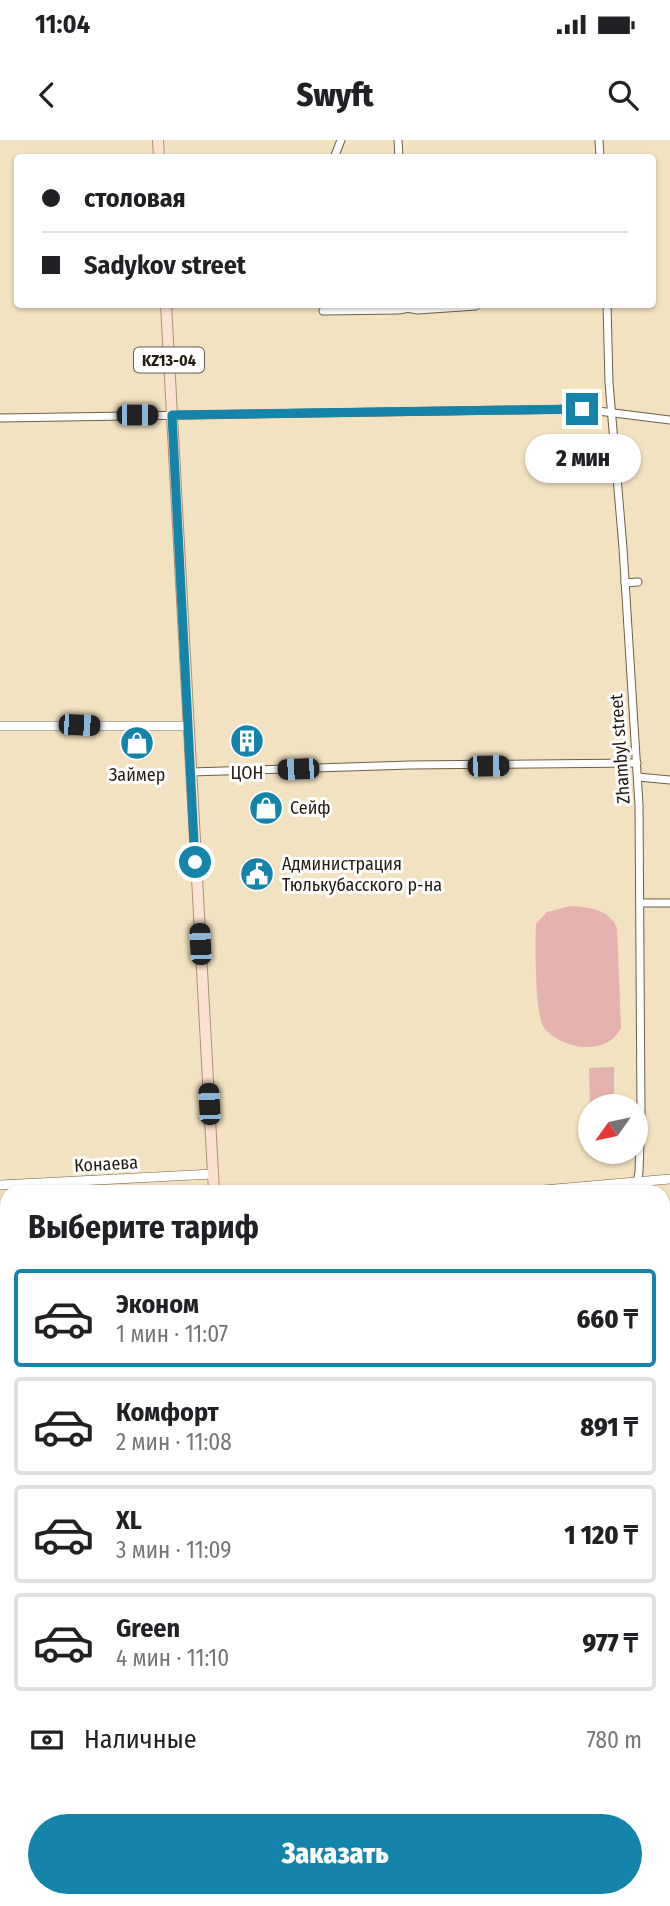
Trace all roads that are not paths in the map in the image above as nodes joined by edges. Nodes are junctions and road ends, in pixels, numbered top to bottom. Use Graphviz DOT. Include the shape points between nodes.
graph roads {
  1 [pos="166,308"];
  2 [pos="374,308"];
  3 [pos="413,308"];
  4 [pos="447,308"];
  5 [pos="607,308"];
  6 [pos="322,311"];
  7 [pos="611,412"];
  8 [pos="172,415"];
  9 [pos="0,418"];
  10 [pos="670,420"];
  11 [pos="638,582"];
  12 [pos="625,583"];
  13 [pos="0,726"];
  14 [pos="188,726"];
  15 [pos="637,763"];
  16 [pos="191,772"];
  17 [pos="638,777"];
  18 [pos="670,780"];
  19 [pos="670,902"];
  20 [pos="640,903"];
  21 [pos="213,1174"];
  22 [pos="670,1179"];
  23 [pos="637,1180"];
  24 [pos="0,1185"];
  25 [pos="214,1185"];
  26 [pos="589,1185"];
  27 [pos="636,1185"];
  1 -- 8 [label="main road, KZ13-04"];
  2 -- 6 [label="street"];
  3 -- 4 [label="street"];
  5 -- 7 [label="street, Zhambyl street"];
  7 -- 8 [label="street"];
  7 -- 10 [label="street"];
  7 -- 12 [label="street, Zhambyl street"];
  8 -- 9 [label="street"];
  8 -- 14 [label="main road, KZ13-04"];
  11 -- 12 [label="street"];
  12 -- 15 [label="street, Zhambyl street"];
  13 -- 14 [label="street"];
  14 -- 16 [label="main road, KZ13-04"];
  15 -- 16 [label="street"];
  15 -- 17 [label="street, Zhambyl street"];
  16 -- 21 [label="main road, KZ13-04"];
  17 -- 18 [label="street"];
  17 -- 20 [label="street, Zhambyl street"];
  19 -- 20 [label="street"];
  20 -- 23 [label="street, Zhambyl street"];
  21 -- 24 [label="street, Конаева"];
  21 -- 25 [label="main road, KZ13-04"];
  22 -- 23 [label="street"];
  23 -- 26 [label="street"];
  23 -- 27 [label="street, Zhambyl street"];
}
